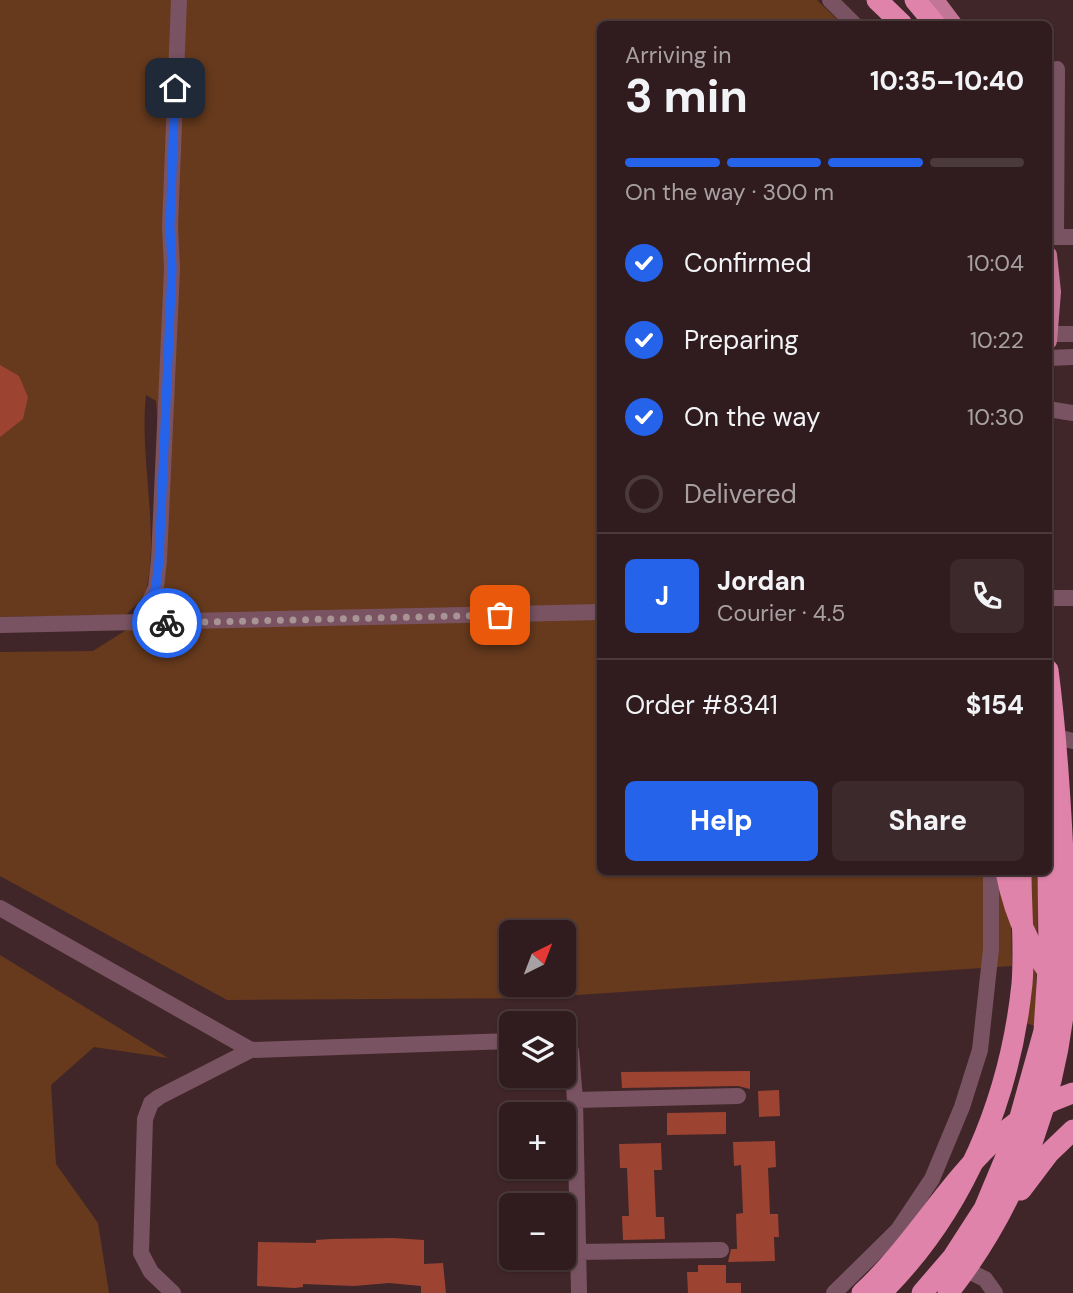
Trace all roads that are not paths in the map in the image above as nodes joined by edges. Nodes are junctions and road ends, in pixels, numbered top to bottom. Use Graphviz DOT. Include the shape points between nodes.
graph roads {
  1 [pos="178,0"];
  2 [pos="830,0"];
  3 [pos="877,0"];
  4 [pos="915,0"];
  5 [pos="935,0"];
  6 [pos="946,16"];
  7 [pos="851,21"];
  8 [pos="899,21"];
  9 [pos="1057,69"];
  10 [pos="1052,237"];
  11 [pos="1073,237"];
  12 [pos="1073,334"];
  13 [pos="1052,336"];
  14 [pos="1073,357"];
  15 [pos="1052,358"];
  16 [pos="1052,409"];
  17 [pos="1073,413"];
  18 [pos="1052,598"];
  19 [pos="1073,598"];
  20 [pos="597,612"];
  21 [pos="140,624"];
  22 [pos="0,625"];
  23 [pos="1052,686"];
  24 [pos="1065,739"];
  25 [pos="1067,814"];
  26 [pos="1056,861"];
  27 [pos="990,875"];
  28 [pos="1007,875"];
  29 [pos="1021,875"];
  30 [pos="0,908"];
  31 [pos="1073,908"];
  32 [pos="1073,1002"];
  33 [pos="499,1041"];
  34 [pos="251,1050"];
  35 [pos="574,1088"];
  36 [pos="1073,1093"];
  37 [pos="738,1096"];
  38 [pos="575,1100"];
  39 [pos="1073,1130"];
  40 [pos="576,1193"];
  41 [pos="992,1232"];
  42 [pos="721,1250"];
  43 [pos="576,1252"];
  44 [pos="966,1270"];
  45 [pos="173,1293"];
  46 [pos="579,1293"];
  47 [pos="834,1293"];
  48 [pos="862,1293"];
  49 [pos="881,1293"];
  50 [pos="922,1293"];
  51 [pos="948,1293"];
  52 [pos="995,1293"];
  1 -- 21 [label="street" via="159,560 156,587"];
  2 -- 7 [label="street"];
  3 -- 8 [label="highway"];
  4 -- 6 [label="highway"];
  5 -- 6 [label="main road"];
  9 -- 10 [label="street"];
  10 -- 11 [label="street"];
  12 -- 13 [label="street"];
  14 -- 15 [label="street"];
  16 -- 17 [label="street"];
  18 -- 19 [label="street"];
  20 -- 21 [label="street"];
  21 -- 22 [label="street"];
  23 -- 24 [label="highway"];
  24 -- 25 [label="highway"];
  25 -- 26 [label="highway"];
  26 -- 31 [label="highway"];
  26 -- 41 [label="highway" via="1067,965 1062,1024 1036,1132"];
  26 -- 50 [label="highway" via="1044,1031 1014,1135 984,1209"];
  27 -- 47 [label="street" via="991,949 981,1050 961,1107 932,1179 898,1230"];
  28 -- 32 [label="highway, bridge" via="1019,924 1033,952"];
  29 -- 49 [label="highway" via="1022,981 1014,1041 999,1097 982,1142 937,1230"];
  30 -- 34 [label="street"];
  33 -- 34 [label="street"];
  34 -- 45 [label="street" via="173,1088 147,1110 141,1253 151,1272"];
  35 -- 38 [label="street"];
  36 -- 48 [label="highway, bridge" via="1032,1112 984,1149 907,1247"];
  37 -- 38 [label="street"];
  38 -- 40 [label="street"];
  39 -- 41 [label="highway" via="1049,1153"];
  41 -- 44 [label="highway"];
  42 -- 43 [label="street"];
  43 -- 46 [label="street"];
  44 -- 51 [label="highway"];
  44 -- 52 [label="street" via="985,1279"];
}
